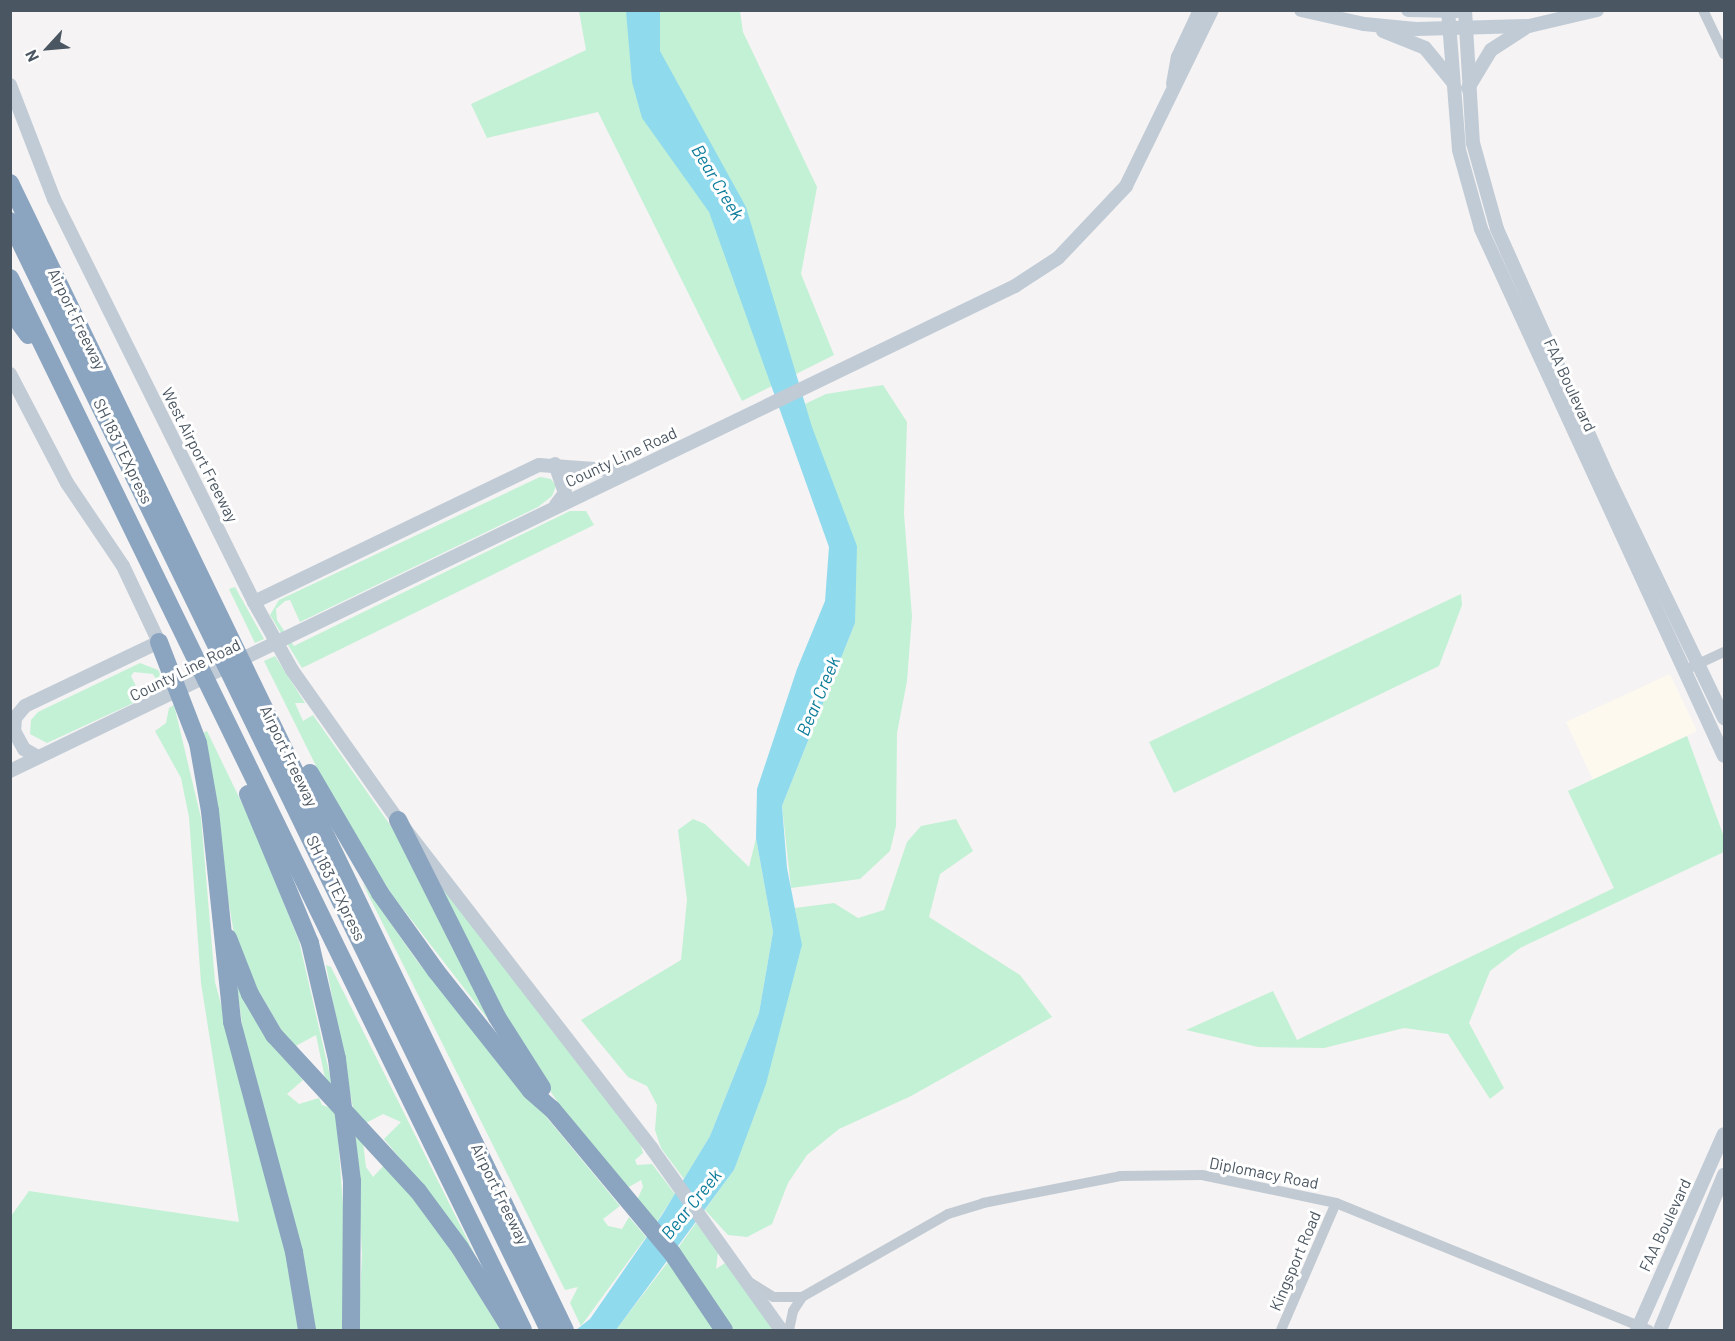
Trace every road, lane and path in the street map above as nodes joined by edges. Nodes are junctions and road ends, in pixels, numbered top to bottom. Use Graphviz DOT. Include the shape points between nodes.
graph roads {
  1 [pos="1212,10"];
  2 [pos="1222,10"];
  3 [pos="1301,10"];
  4 [pos="1408,10"];
  5 [pos="1597,10"];
  6 [pos="1703,10"];
  7 [pos="1448,11"];
  8 [pos="1466,11"];
  9 [pos="1199,16"];
  10 [pos="1364,24"];
  11 [pos="1529,26"];
  12 [pos="1449,28"];
  13 [pos="1464,28"];
  14 [pos="1725,54"];
  15 [pos="1452,82"];
  16 [pos="10,85"];
  17 [pos="1468,88"];
  18 [pos="10,183"];
  19 [pos="10,221"];
  20 [pos="10,238"];
  21 [pos="10,278"];
  22 [pos="10,310"];
  23 [pos="1544,353"];
  24 [pos="10,374"];
  25 [pos="62,385"];
  26 [pos="555,464"];
  27 [pos="628,471"];
  28 [pos="584,492"];
  29 [pos="556,506"];
  30 [pos="1622,521"];
  31 [pos="254,602"];
  32 [pos="159,642"];
  33 [pos="236,645"];
  34 [pos="1725,652"];
  35 [pos="1698,664"];
  36 [pos="1683,671"];
  37 [pos="209,688"];
  38 [pos="1725,718"];
  39 [pos="1725,756"];
  40 [pos="38,757"];
  41 [pos="10,771"];
  42 [pos="398,820"];
  43 [pos="218,904"];
  44 [pos="552,1109"];
  45 [pos="1725,1134"];
  46 [pos="1725,1175"];
  47 [pos="1697,1197"];
  48 [pos="1713,1202"];
  49 [pos="1336,1203"];
  50 [pos="751,1284"];
  51 [pos="802,1297"];
  52 [pos="543,1321"];
  53 [pos="1642,1329"];
  54 [pos="307,1330"];
  55 [pos="351,1330"];
  56 [pos="511,1330"];
  57 [pos="565,1330"];
  58 [pos="574,1330"];
  59 [pos="724,1330"];
  60 [pos="782,1330"];
  61 [pos="789,1330"];
  62 [pos="1281,1330"];
  63 [pos="1660,1330"];
  1 -- 9 [label="street, County Line Road"];
  2 -- 9 [label="street"];
  3 -- 10 [label="street"];
  4 -- 7 [label="street"];
  5 -- 11 [label="street"];
  6 -- 14 [label="street"];
  7 -- 8 [label="street"];
  7 -- 12 [label="street, FAA Boulevard"];
  8 -- 13 [label="street, FAA Boulevard"];
  9 -- 27 [label="street, County Line Road" via="1189,65 1172,89 1126,186 1058,258 1015,286"];
  10 -- 12 [label="street"];
  10 -- 15 [label="street" via="1425,48 1440,61"];
  11 -- 13 [label="street"];
  11 -- 17 [label="street" via="1491,50"];
  12 -- 13 [label="street"];
  12 -- 15 [label="street, FAA Boulevard"];
  13 -- 17 [label="street, FAA Boulevard"];
  15 -- 23 [label="street, FAA Boulevard" via="1464,179 1496,265"];
  16 -- 31 [label="street, West Airport Freeway" via="54,199"];
  17 -- 23 [label="street, FAA Boulevard" via="1473,143 1486,196"];
  18 -- 33 [label="highway, Airport Freeway"];
  19 -- 52 [label="highway, SH 183 TEXpress"];
  20 -- 52 [label="highway, SH 183 TEXpress"];
  21 -- 25 [label="highway, Airport Freeway"];
  22 -- 25 [label="highway"];
  23 -- 30 [label="street, FAA Boulevard"];
  24 -- 32 [label="street" via="67,483 123,566"];
  25 -- 37 [label="highway, Airport Freeway"];
  26 -- 27 [label="street"];
  26 -- 28 [label="street" via="576,469"];
  26 -- 29 [label="street" via="565,493"];
  26 -- 31 [label="street" via="539,465"];
  27 -- 28 [label="street, County Line Road"];
  28 -- 29 [label="street, County Line Road"];
  29 -- 40 [label="street, County Line Road"];
  30 -- 35 [label="street, FAA Boulevard"];
  30 -- 36 [label="street, FAA Boulevard"];
  31 -- 42 [label="street, West Airport Freeway" via="292,670"];
  32 -- 40 [label="street" via="25,706 15,718 14,731 24,748"];
  32 -- 43 [label="highway" via="198,743 210,811"];
  33 -- 44 [label="highway" via="380,893 531,1091"];
  33 -- 52 [label="highway, Airport Freeway" via="528,1254"];
  34 -- 35 [label="street"];
  35 -- 36 [label="street"];
  35 -- 38 [label="street, FAA Boulevard"];
  36 -- 39 [label="street, FAA Boulevard"];
  37 -- 52 [label="highway, Airport Freeway"];
  37 -- 55 [label="highway" via="299,914 327,1008 345,1108 352,1181"];
  40 -- 41 [label="street, County Line Road"];
  42 -- 44 [label="highway" via="497,1017"];
  42 -- 50 [label="street"];
  43 -- 54 [label="highway" via="231,1022 294,1252"];
  43 -- 56 [label="highway" via="250,994 274,1035 306,1074 377,1145 440,1220"];
  44 -- 59 [label="highway" via="678,1261"];
  45 -- 47 [label="street, FAA Boulevard"];
  46 -- 48 [label="street, FAA Boulevard"];
  47 -- 48 [label="street"];
  47 -- 53 [label="street, FAA Boulevard"];
  48 -- 63 [label="street, FAA Boulevard"];
  49 -- 51 [label="street, Diplomacy Road" via="1202,1175 1120,1176 1054,1186 948,1214"];
  49 -- 53 [label="street, Diplomacy Road"];
  49 -- 62 [label="street, Kingsport Road"];
  50 -- 51 [label="street" via="773,1297"];
  50 -- 60 [label="street"];
  51 -- 61 [label="street" via="793,1311"];
  52 -- 57 [label="highway, Airport Freeway"];
  52 -- 58 [label="highway"];
}
